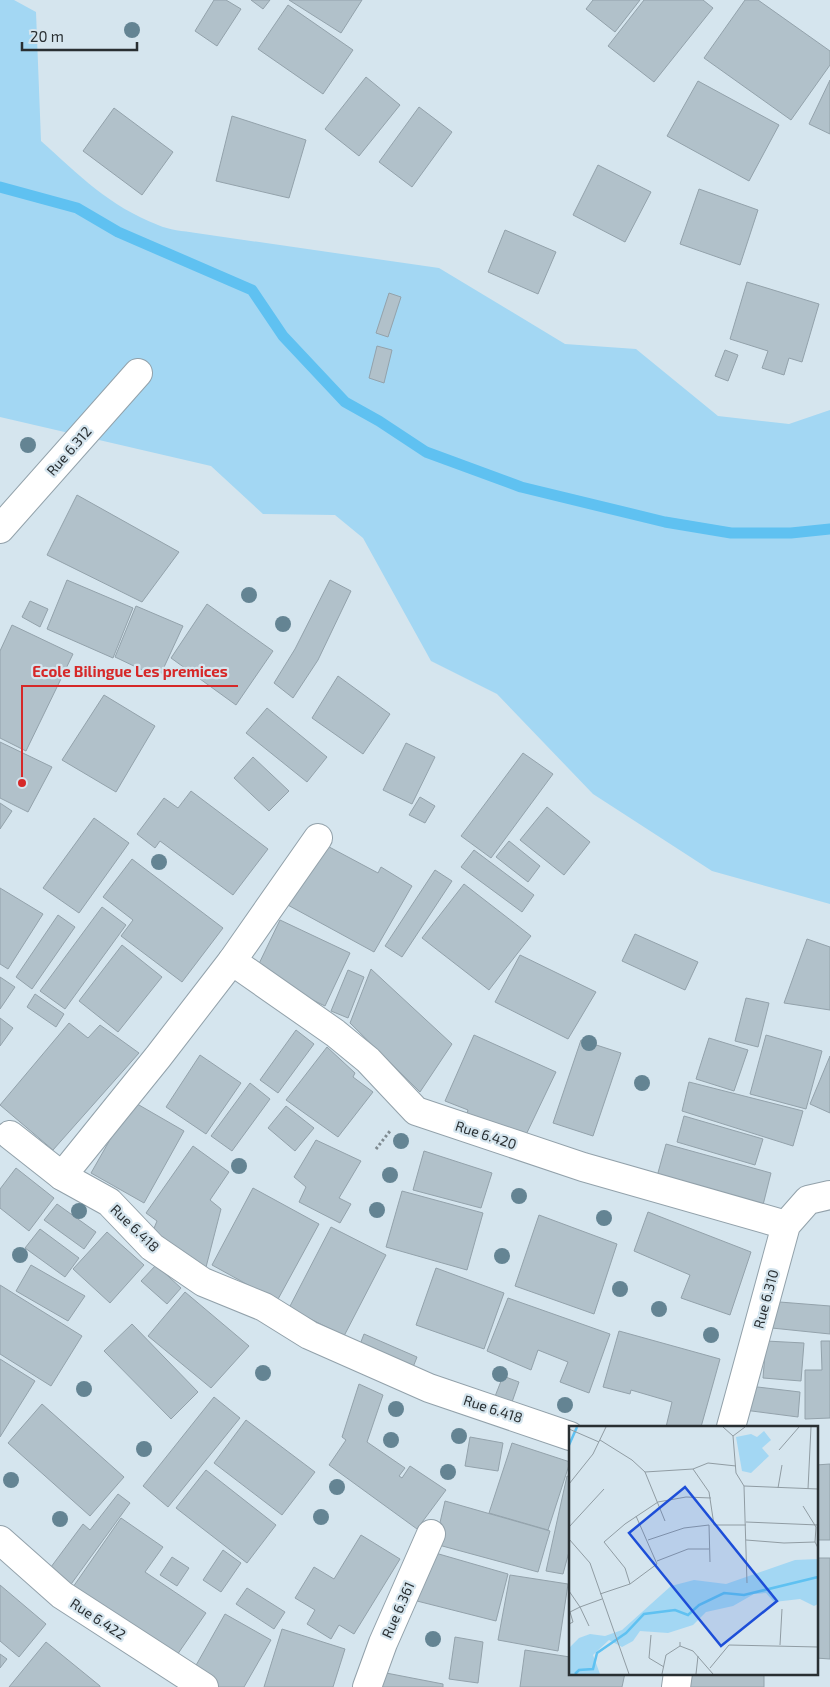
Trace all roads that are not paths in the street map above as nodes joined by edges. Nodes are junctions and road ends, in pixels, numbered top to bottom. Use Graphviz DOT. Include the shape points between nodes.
graph roads {
  1 [pos="138,373"];
  2 [pos="0,530"];
  3 [pos="318,838"];
  4 [pos="232,961"];
  5 [pos="3,1139"];
  6 [pos="62,1176"];
  7 [pos="830,1195"];
  8 [pos="786,1226"];
  9 [pos="731,1426"];
  10 [pos="569,1436"];
  11 [pos="431,1534"];
  12 [pos="0,1540"];
  13 [pos="678,1674"];
  14 [pos="204,1687"];
  15 [pos="367,1687"];
  16 [pos="676,1687"];
  1 -- 2 [label="street, Rue 6.312"];
  3 -- 4 [label="street"];
  4 -- 6 [label="street"];
  4 -- 8 [label="street, Rue 6.420" via="335,1033 368,1060 416,1111 583,1167"];
  5 -- 6 [label="street, Rue 6.418"];
  6 -- 10 [label="street, Rue 6.418" via="109,1202 152,1248 203,1282 264,1307 309,1335 429,1388"];
  7 -- 8 [label="street, Rue 6.310" via="808,1200"];
  8 -- 9 [label="street, Rue 6.310"];
  11 -- 15 [label="street, Rue 6.361"];
  12 -- 14 [label="street, Rue 6.422" via="62,1595"];
  13 -- 16 [label="street"];
}
